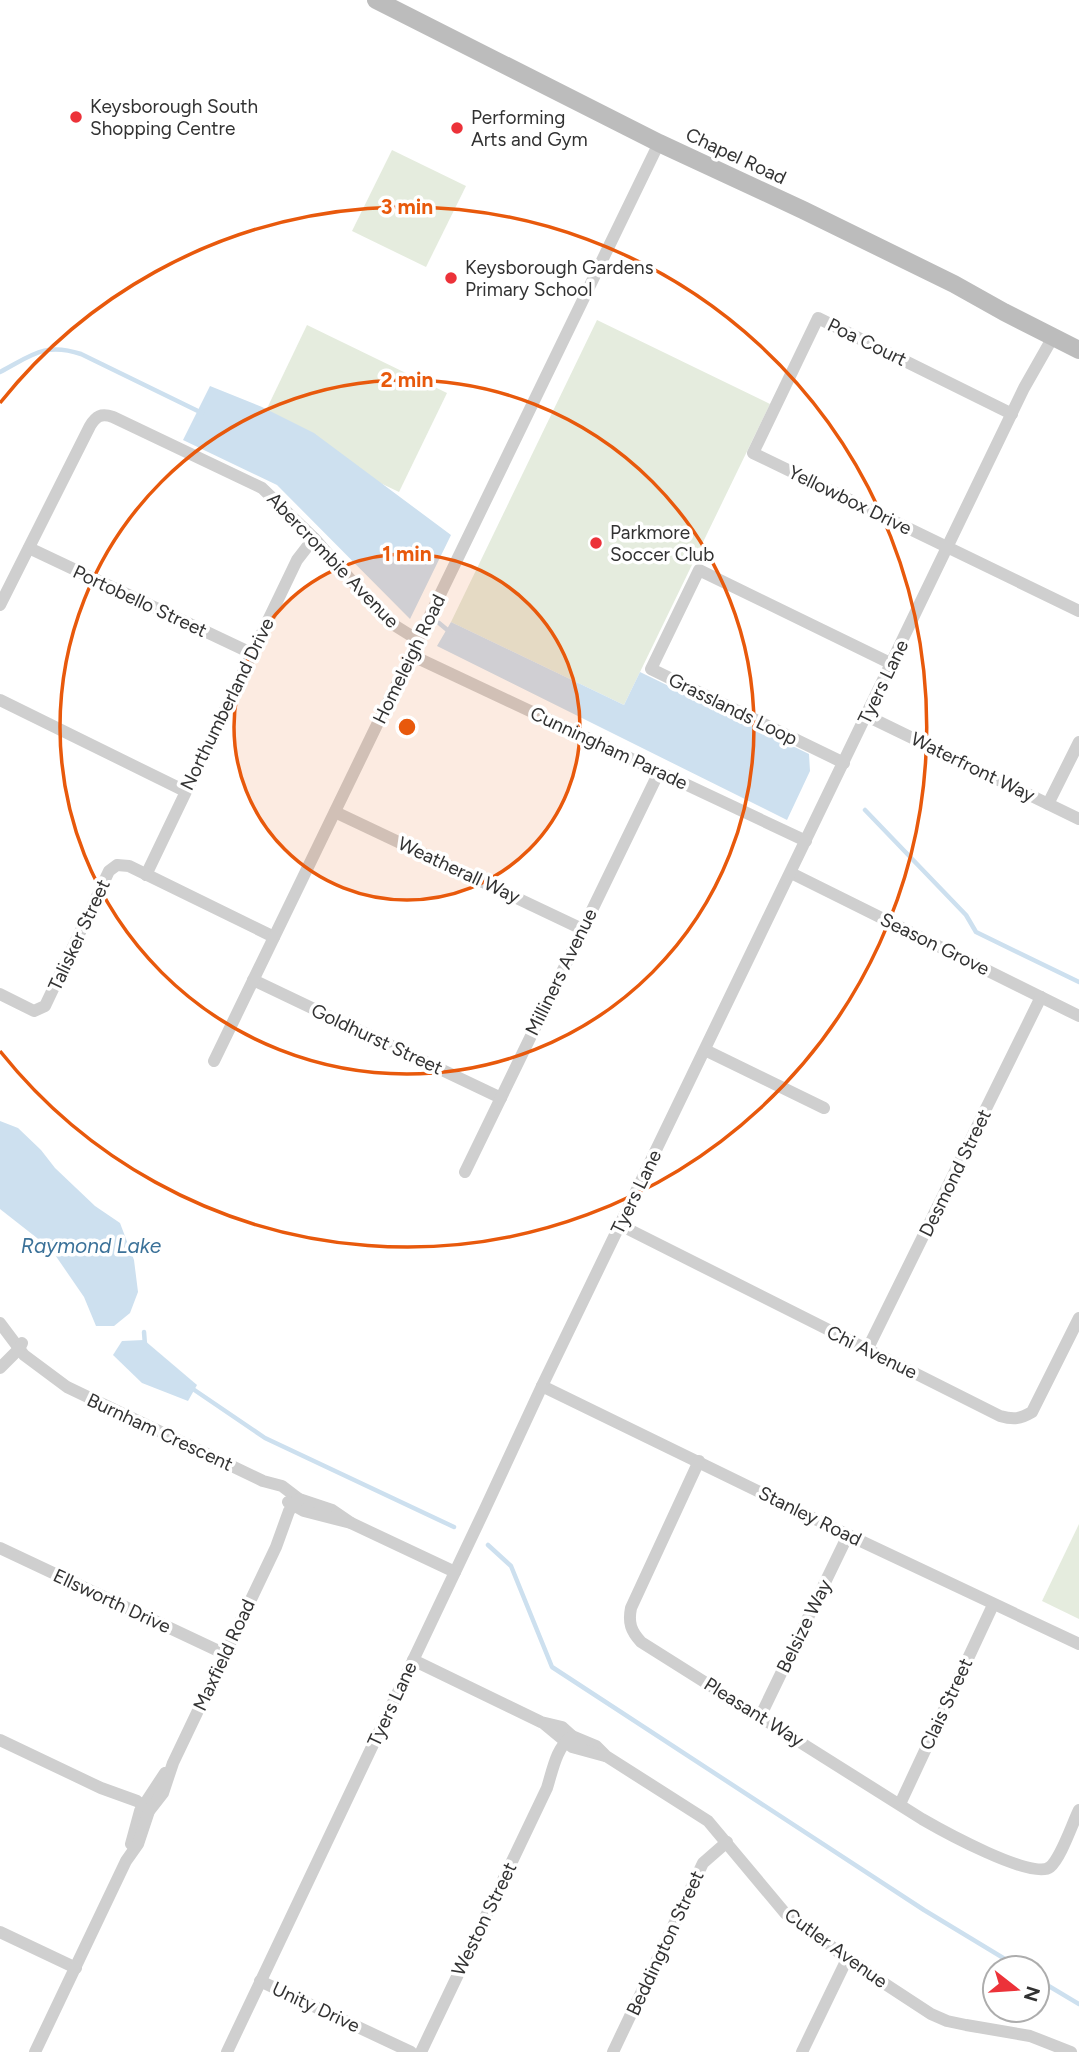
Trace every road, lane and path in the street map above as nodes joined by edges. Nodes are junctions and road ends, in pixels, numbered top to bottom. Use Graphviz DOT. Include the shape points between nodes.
graph roads {
  1 [pos="376,0"];
  2 [pos="659,143"];
  3 [pos="1053,337"];
  4 [pos="1079,350"];
  5 [pos="1012,414"];
  6 [pos="753,453"];
  7 [pos="314,538"];
  8 [pos="29,548"];
  9 [pos="947,548"];
  10 [pos="0,605"];
  11 [pos="1079,611"];
  12 [pos="418,640"];
  13 [pos="251,653"];
  14 [pos="411,654"];
  15 [pos="892,664"];
  16 [pos="0,700"];
  17 [pos="867,716"];
  18 [pos="1079,742"];
  19 [pos="844,763"];
  20 [pos="659,772"];
  21 [pos="185,791"];
  22 [pos="1048,804"];
  23 [pos="335,812"];
  24 [pos="1079,818"];
  25 [pos="806,841"];
  26 [pos="791,873"];
  27 [pos="146,875"];
  28 [pos="582,929"];
  29 [pos="274,937"];
  30 [pos="253,980"];
  31 [pos="0,995"];
  32 [pos="1041,997"];
  33 [pos="1079,1016"];
  34 [pos="705,1050"];
  35 [pos="214,1061"];
  36 [pos="501,1098"];
  37 [pos="824,1108"];
  38 [pos="465,1172"];
  39 [pos="620,1225"];
  40 [pos="0,1313"];
  41 [pos="1079,1318"];
  42 [pos="0,1323"];
  43 [pos="19,1345"];
  44 [pos="868,1348"];
  45 [pos="0,1359"];
  46 [pos="0,1368"];
  47 [pos="542,1386"];
  48 [pos="699,1461"];
  49 [pos="296,1504"];
  50 [pos="848,1535"];
  51 [pos="0,1548"];
  52 [pos="455,1572"];
  53 [pos="993,1605"];
  54 [pos="1079,1644"];
  55 [pos="225,1654"];
  56 [pos="413,1660"];
  57 [pos="760,1717"];
  58 [pos="0,1740"];
  59 [pos="569,1741"];
  60 [pos="900,1804"];
  61 [pos="144,1809"];
  62 [pos="1079,1810"];
  63 [pos="1075,1830"];
  64 [pos="727,1842"];
  65 [pos="0,1932"];
  66 [pos="847,1959"];
  67 [pos="75,1968"];
  68 [pos="260,1981"];
  69 [pos="35,2052"];
  70 [pos="227,2052"];
  71 [pos="411,2052"];
  72 [pos="421,2052"];
  73 [pos="613,2052"];
  74 [pos="803,2052"];
  75 [pos="1071,2052"];
  1 -- 2 [label="main road, Chapel Road"];
  2 -- 3 [label="main road, Chapel Road" via="954,284"];
  2 -- 12 [label="street, Homeleigh Road"];
  3 -- 4 [label="main road, Chapel Road"];
  3 -- 5 [label="street, Tyers Lane"];
  5 -- 6 [label="street, Poa Court" via="818,318"];
  5 -- 9 [label="street, Tyers Lane"];
  6 -- 9 [label="street, Yellowbox Drive"];
  7 -- 8 [label="street, Abercrombie Avenue" via="262,488 103,415 90,426"];
  7 -- 12 [label="street, Abercrombie Avenue" via="386,620"];
  7 -- 13 [label="street, Northumberland Drive" via="297,560"];
  8 -- 10 [label="street, Abercrombie Avenue"];
  8 -- 13 [label="street, Portobello Street"];
  9 -- 11 [label="street, Yellowbox Drive"];
  9 -- 15 [label="street, Tyers Lane"];
  12 -- 14 [label="street, Homeleigh Road"];
  13 -- 21 [label="street, Northumberland Drive"];
  14 -- 20 [label="street, Cunningham Parade"];
  14 -- 23 [label="street, Homeleigh Road"];
  15 -- 17 [label="street, Tyers Lane"];
  15 -- 19 [label="street, Grasslands Loop" via="699,570 650,670"];
  16 -- 21 [label="street"];
  17 -- 19 [label="street, Tyers Lane"];
  17 -- 22 [label="street, Waterfront Way"];
  18 -- 22 [label="street"];
  19 -- 25 [label="street, Tyers Lane"];
  20 -- 25 [label="street, Cunningham Parade"];
  20 -- 28 [label="street, Milliners Avenue"];
  21 -- 27 [label="street, Northumberland Drive"];
  22 -- 24 [label="street, Waterfront Way"];
  23 -- 28 [label="street, Weatherall Way"];
  23 -- 29 [label="street, Homeleigh Road"];
  25 -- 26 [label="street, Tyers Lane"];
  26 -- 32 [label="street, Season Grove"];
  26 -- 34 [label="street, Tyers Lane"];
  27 -- 29 [label="street, Talisker Street"];
  27 -- 31 [label="street, Talisker Street" via="117,864 109,871 45,1006 34,1011"];
  28 -- 36 [label="street, Milliners Avenue"];
  29 -- 30 [label="street, Homeleigh Road"];
  30 -- 35 [label="street, Homeleigh Road"];
  30 -- 36 [label="street, Goldhurst Street"];
  32 -- 33 [label="street, Season Grove"];
  32 -- 44 [label="street, Desmond Street"];
  34 -- 37 [label="street"];
  34 -- 39 [label="street, Tyers Lane"];
  36 -- 38 [label="street, Milliners Avenue"];
  39 -- 44 [label="street, Chi Avenue"];
  39 -- 47 [label="street, Tyers Lane"];
  40 -- 43 [label="street, Burnham Crescent" via="11,1323"];
  41 -- 44 [label="street, Chi Avenue" via="1037,1404 1021,1419 1000,1416"];
  42 -- 43 [label="street, Burnham Crescent"];
  43 -- 45 [label="street"];
  43 -- 46 [label="street"];
  43 -- 49 [label="street, Burnham Crescent" via="77,1393 282,1486"];
  47 -- 48 [label="street, Stanley Road"];
  47 -- 52 [label="street, Tyers Lane"];
  48 -- 50 [label="street, Stanley Road"];
  48 -- 57 [label="street, Pleasant Way" via="629,1620 641,1642"];
  49 -- 52 [label="street, Burnham Crescent" via="332,1510"];
  49 -- 55 [label="street, Maxfield Road"];
  50 -- 53 [label="street, Stanley Road"];
  50 -- 57 [label="street, Belsize Way"];
  51 -- 55 [label="street, Ellsworth Drive"];
  52 -- 56 [label="street, Tyers Lane"];
  53 -- 54 [label="street, Stanley Road"];
  53 -- 60 [label="street, Clais Street"];
  55 -- 61 [label="street, Maxfield Road" via="163,1793"];
  56 -- 59 [label="street, Cutler Avenue" via="541,1722 562,1727"];
  56 -- 68 [label="street, Tyers Lane"];
  57 -- 60 [label="street, Pleasant Way"];
  58 -- 61 [label="street"];
  59 -- 64 [label="street, Cutler Avenue" via="596,1746 708,1821"];
  59 -- 72 [label="street, Weston Street"];
  60 -- 63 [label="street, Pleasant Way" via="961,1840 1037,1871 1054,1862"];
  61 -- 67 [label="street, Maxfield Road" via="138,1844"];
  62 -- 63 [label="street"];
  64 -- 66 [label="street, Cutler Avenue" via="785,1913"];
  64 -- 73 [label="street, Beddington Street" via="703,1863"];
  65 -- 67 [label="street"];
  66 -- 74 [label="street"];
  66 -- 75 [label="street, Cutler Avenue" via="947,2021 1031,2036"];
  67 -- 69 [label="street, Maxfield Road"];
  68 -- 70 [label="street, Tyers Lane"];
  68 -- 71 [label="street, Unity Drive"];
}
